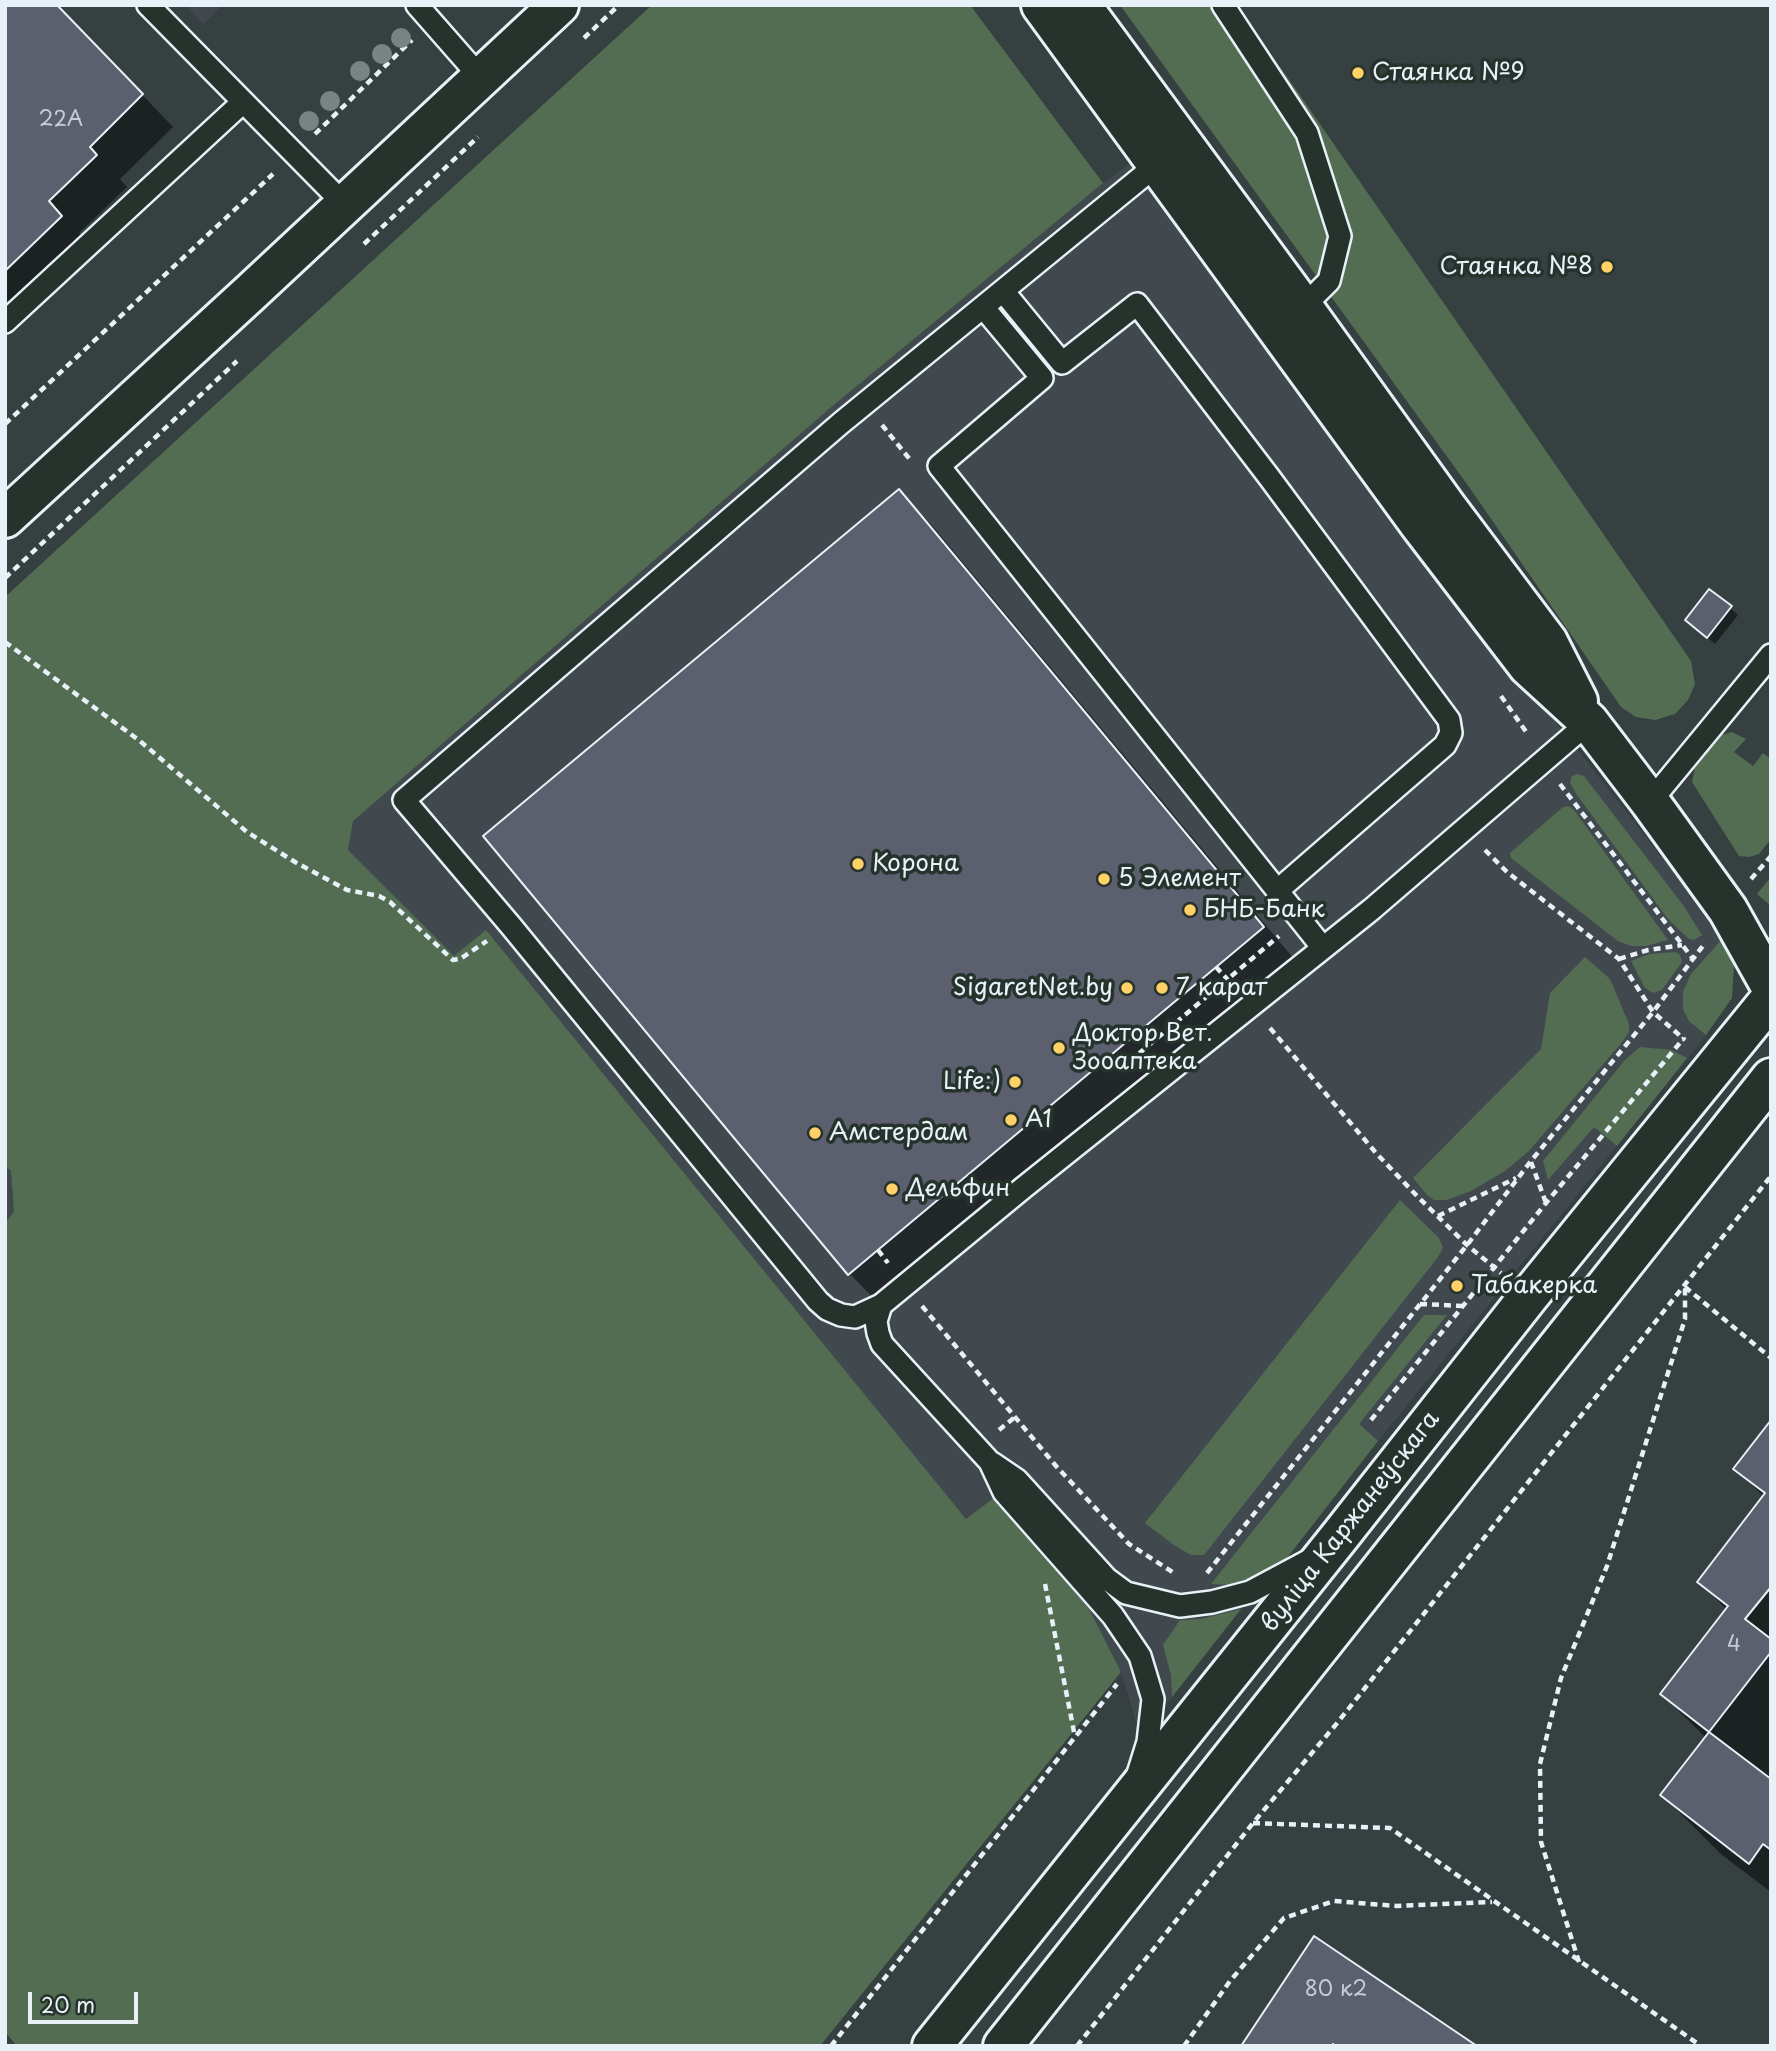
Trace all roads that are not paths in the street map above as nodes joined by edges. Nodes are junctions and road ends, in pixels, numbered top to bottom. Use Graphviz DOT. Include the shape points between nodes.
graph roads {
  1 [pos="148,5"];
  2 [pos="417,5"];
  3 [pos="559,5"];
  4 [pos="1041,5"];
  5 [pos="1081,5"];
  6 [pos="1223,5"];
  7 [pos="481,78"];
  8 [pos="243,102"];
  9 [pos="1170,155"];
  10 [pos="345,205"];
  11 [pos="1003,291"];
  12 [pos="983,307"];
  13 [pos="1303,307"];
  14 [pos="5,323"];
  15 [pos="5,518"];
  16 [pos="1771,655"];
  17 [pos="1589,722"];
  18 [pos="1650,802"];
  19 [pos="1276,891"];
  20 [pos="1323,948"];
  21 [pos="1771,987"];
  22 [pos="1771,998"];
  23 [pos="1771,1078"];
  24 [pos="881,1306"];
  25 [pos="990,1462"];
  26 [pos="1340,1536"];
  27 [pos="1130,1799"];
  28 [pos="932,2046"];
  29 [pos="1003,2046"];
  1 -- 8 [label="lane"];
  2 -- 7 [label="lane"];
  3 -- 7 [label="street"];
  4 -- 9 [label="street"];
  5 -- 9 [label="street"];
  6 -- 13 [label="lane" via="1307,134 1340,236 1329,281"];
  7 -- 10 [label="street"];
  8 -- 10 [label="lane"];
  8 -- 14 [label="lane"];
  9 -- 11 [label="lane"];
  9 -- 13 [label="street"];
  9 -- 17 [label="street" via="1420,525 1528,666"];
  10 -- 15 [label="street"];
  11 -- 12 [label="lane"];
  11 -- 19 [label="lane" via="1062,363 1137,304 1449,720 1451,733 1445,745"];
  12 -- 19 [label="lane" via="1042,378 939,466"];
  12 -- 24 [label="lane" via="841,423 404,800 818,1301 827,1309 855,1317"];
  13 -- 17 [label="street" via="1548,642"];
  16 -- 18 [label="lane"];
  17 -- 18 [label="street"];
  17 -- 20 [label="lane"];
  18 -- 21 [label="street" via="1728,910"];
  19 -- 20 [label="lane"];
  20 -- 24 [label="lane"];
  22 -- 26 [label="street, вуліца Каржанеўскага"];
  23 -- 29 [label="street"];
  24 -- 25 [label="lane" via="876,1321 882,1344"];
  25 -- 26 [label="lane" via="1017,1480 1107,1579 1125,1593 1148,1600 1180,1606 1250,1592 1301,1566"];
  25 -- 27 [label="lane" via="1004,1492 1113,1616 1140,1656 1153,1699 1148,1742"];
  26 -- 27 [label="street, вуліца Каржанеўскага"];
  27 -- 28 [label="street, вуліца Каржанеўскага"];
}
